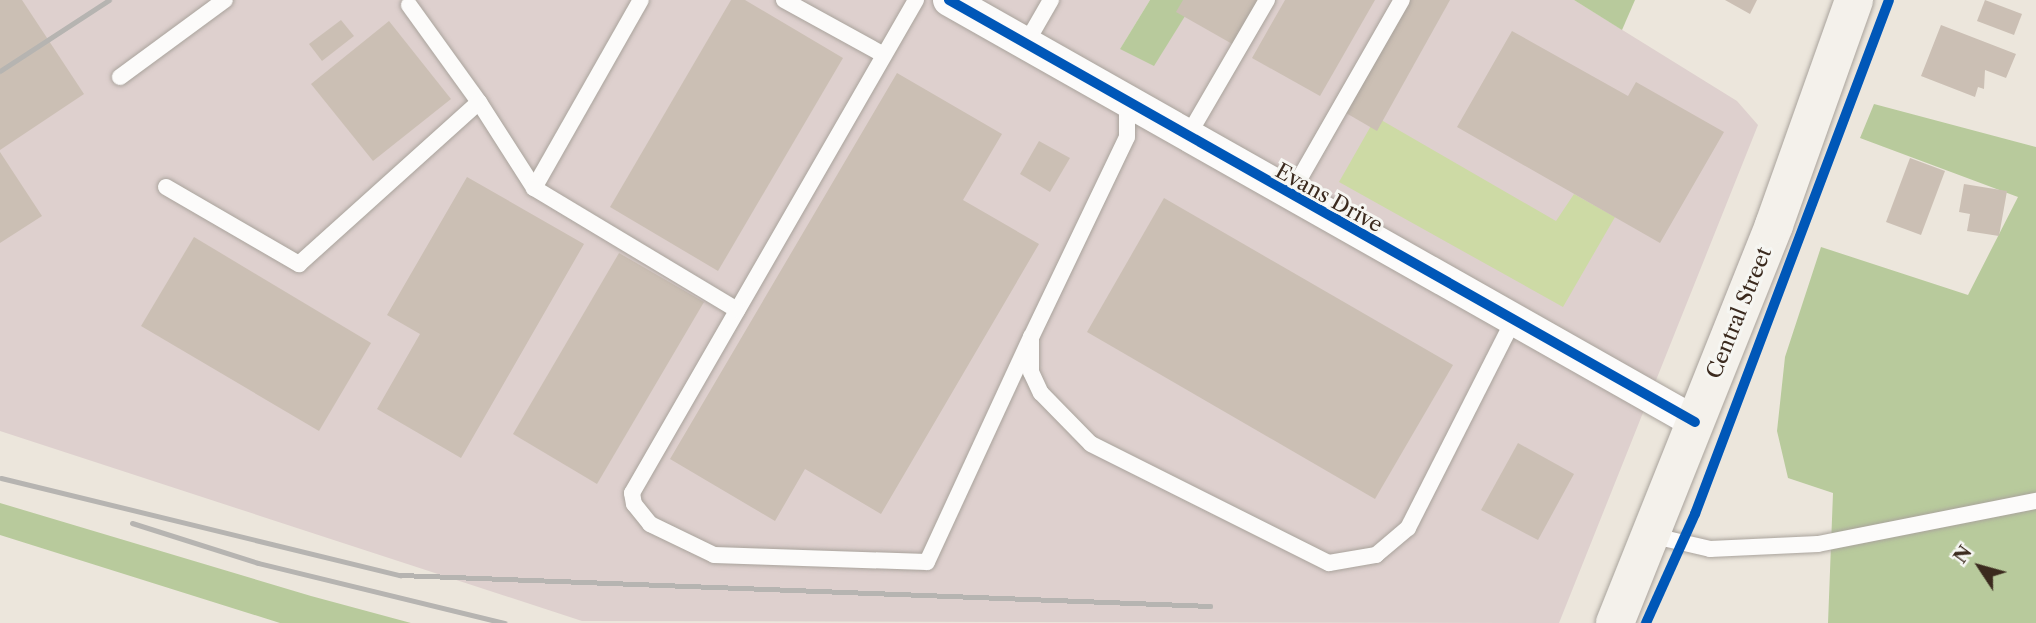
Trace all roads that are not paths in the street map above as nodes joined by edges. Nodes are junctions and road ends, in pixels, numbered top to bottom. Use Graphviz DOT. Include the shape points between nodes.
graph roads {
  1 [pos="225,0"];
  2 [pos="641,0"];
  3 [pos="784,0"];
  4 [pos="916,0"];
  5 [pos="949,0"];
  6 [pos="1051,0"];
  7 [pos="1267,0"];
  8 [pos="1402,0"];
  9 [pos="1854,0"];
  10 [pos="409,5"];
  11 [pos="1025,45"];
  12 [pos="884,55"];
  13 [pos="120,77"];
  14 [pos="479,102"];
  15 [pos="1127,105"];
  16 [pos="1186,139"];
  17 [pos="166,187"];
  18 [pos="534,188"];
  19 [pos="1289,197"];
  20 [pos="737,310"];
  21 [pos="1512,323"];
  22 [pos="1031,337"];
  23 [pos="1695,422"];
  24 [pos="2036,501"];
  25 [pos="1650,535"];
  26 [pos="1615,623"];
  1 -- 13 [label="lane"];
  2 -- 18 [label="lane"];
  3 -- 12 [label="lane"];
  4 -- 12 [label="lane"];
  5 -- 11 [label="street, Evans Drive"];
  6 -- 11 [label="lane"];
  7 -- 16 [label="lane"];
  8 -- 19 [label="lane"];
  9 -- 23 [label="main road, Central Street" via="1774,225"];
  10 -- 14 [label="lane"];
  11 -- 15 [label="street, Evans Drive"];
  12 -- 20 [label="lane"];
  14 -- 17 [label="lane" via="299,264"];
  14 -- 18 [label="lane"];
  15 -- 16 [label="street, Evans Drive"];
  15 -- 22 [label="lane" via="1127,137"];
  16 -- 19 [label="street, Evans Drive"];
  18 -- 20 [label="lane"];
  19 -- 21 [label="street, Evans Drive"];
  20 -- 22 [label="lane" via="632,493 650,524 729,557 928,562"];
  21 -- 22 [label="lane" via="1408,528 1376,555 1329,563 1091,444 1041,393 1031,372"];
  21 -- 23 [label="street, Evans Drive"];
  23 -- 25 [label="main road, Central Street"];
  24 -- 25 [label="lane" via="1818,544 1710,549"];
  25 -- 26 [label="main road, Central Street"];
}
